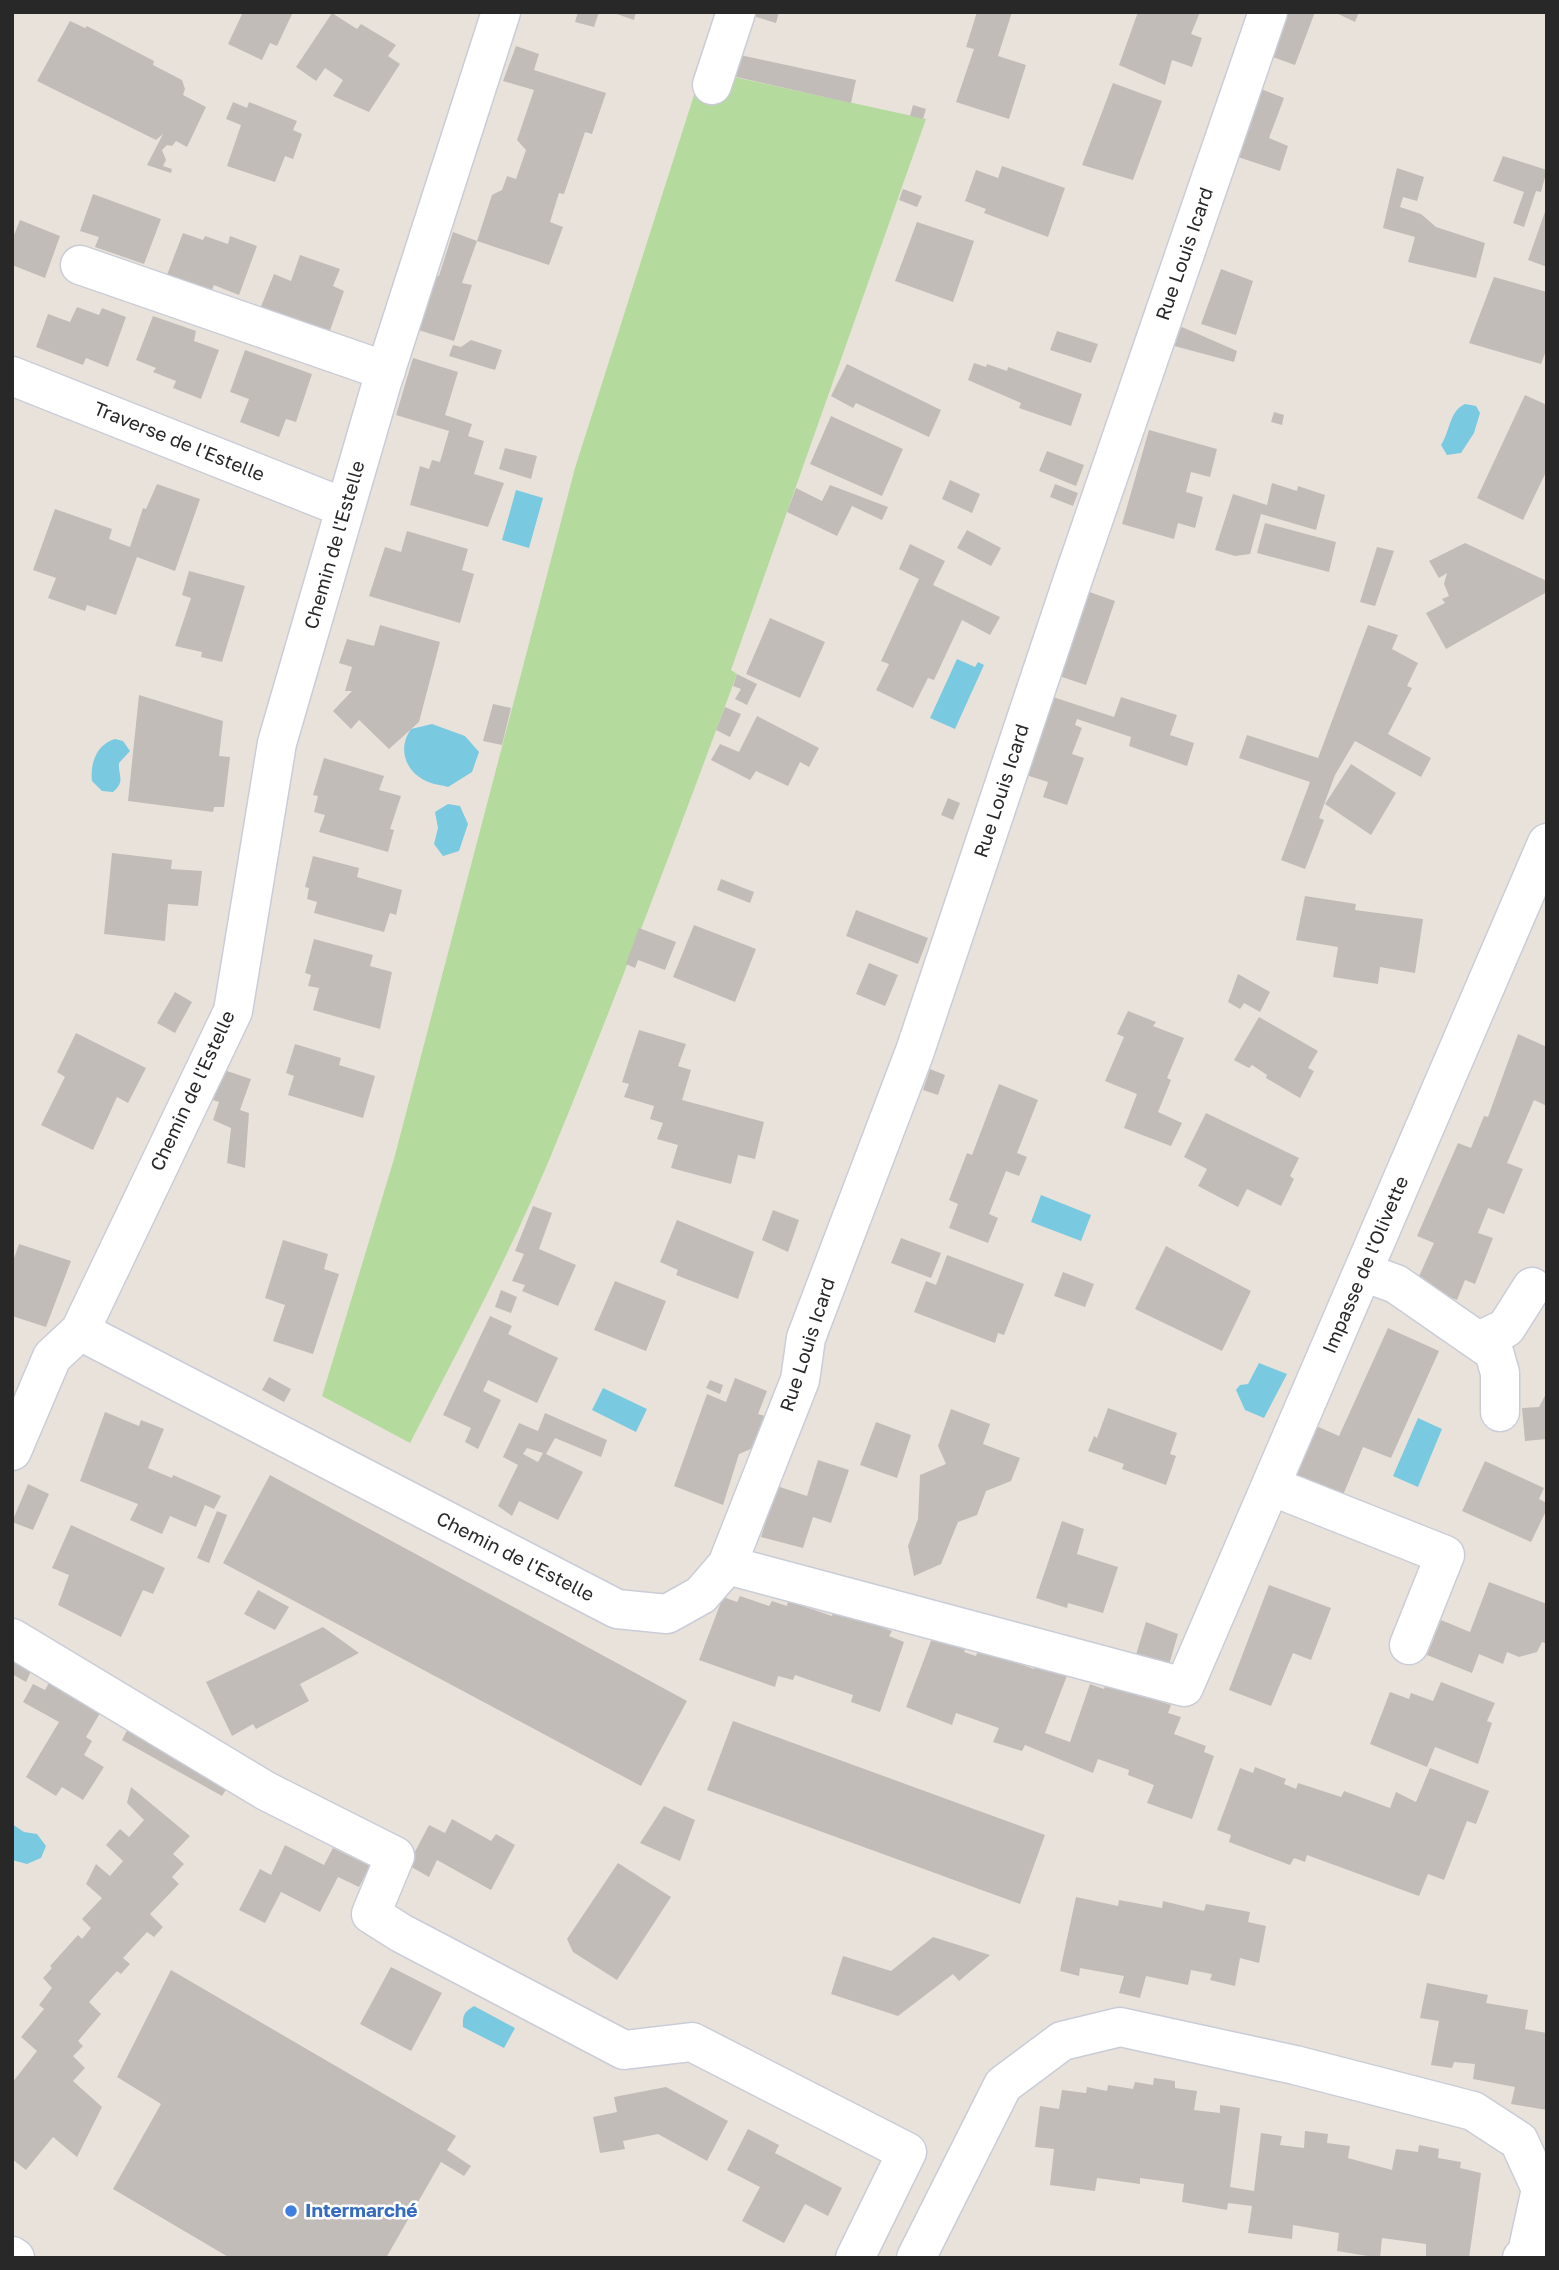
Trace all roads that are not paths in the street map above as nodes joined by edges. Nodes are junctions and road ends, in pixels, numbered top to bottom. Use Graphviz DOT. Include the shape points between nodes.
graph roads {
  1 [pos="500,12"];
  2 [pos="736,12"];
  3 [pos="1268,12"];
  4 [pos="712,85"];
  5 [pos="80,265"];
  6 [pos="386,371"];
  7 [pos="12,376"];
  8 [pos="345,508"];
  9 [pos="1547,842"];
  10 [pos="1363,1272"];
  11 [pos="1532,1287"];
  12 [pos="80,1331"];
  13 [pos="1481,1340"];
  14 [pos="1500,1412"];
  15 [pos="12,1451"];
  16 [pos="1271,1486"];
  17 [pos="727,1565"];
  18 [pos="12,1638"];
  19 [pos="1409,1645"];
  20 [pos="855,2258"];
  21 [pos="916,2258"];
  22 [pos="1522,2258"];
  1 -- 6 [label="street, Chemin de l'Estelle"];
  2 -- 4 [label="street"];
  3 -- 17 [label="street, Rue Louis Icard" via="915,1051 806,1338 800,1380"];
  5 -- 6 [label="street"];
  6 -- 8 [label="street, Chemin de l'Estelle"];
  7 -- 8 [label="street, Traverse de l'Estelle"];
  8 -- 12 [label="street, Chemin de l'Estelle" via="277,743 233,1011"];
  9 -- 10 [label="street, Impasse de l'Olivette"];
  10 -- 13 [label="street" via="1396,1284 1464,1333"];
  10 -- 16 [label="street, Impasse de l'Olivette"];
  11 -- 13 [label="street" via="1506,1328"];
  12 -- 15 [label="street" via="52,1357"];
  12 -- 17 [label="street, Chemin de l'Estelle" via="617,1609 667,1614 701,1595"];
  13 -- 14 [label="street" via="1494,1352 1500,1373"];
  16 -- 17 [label="street, Impasse de l'Olivette" via="1184,1687"];
  16 -- 19 [label="street" via="1445,1555"];
  18 -- 20 [label="street" via="265,1791 395,1856 372,1914 401,1933 624,2050 692,2042 906,2152"];
  21 -- 22 [label="street" via="1003,2085 1062,2041 1120,2027 1295,2065 1473,2111 1519,2141 1541,2189"];
}
